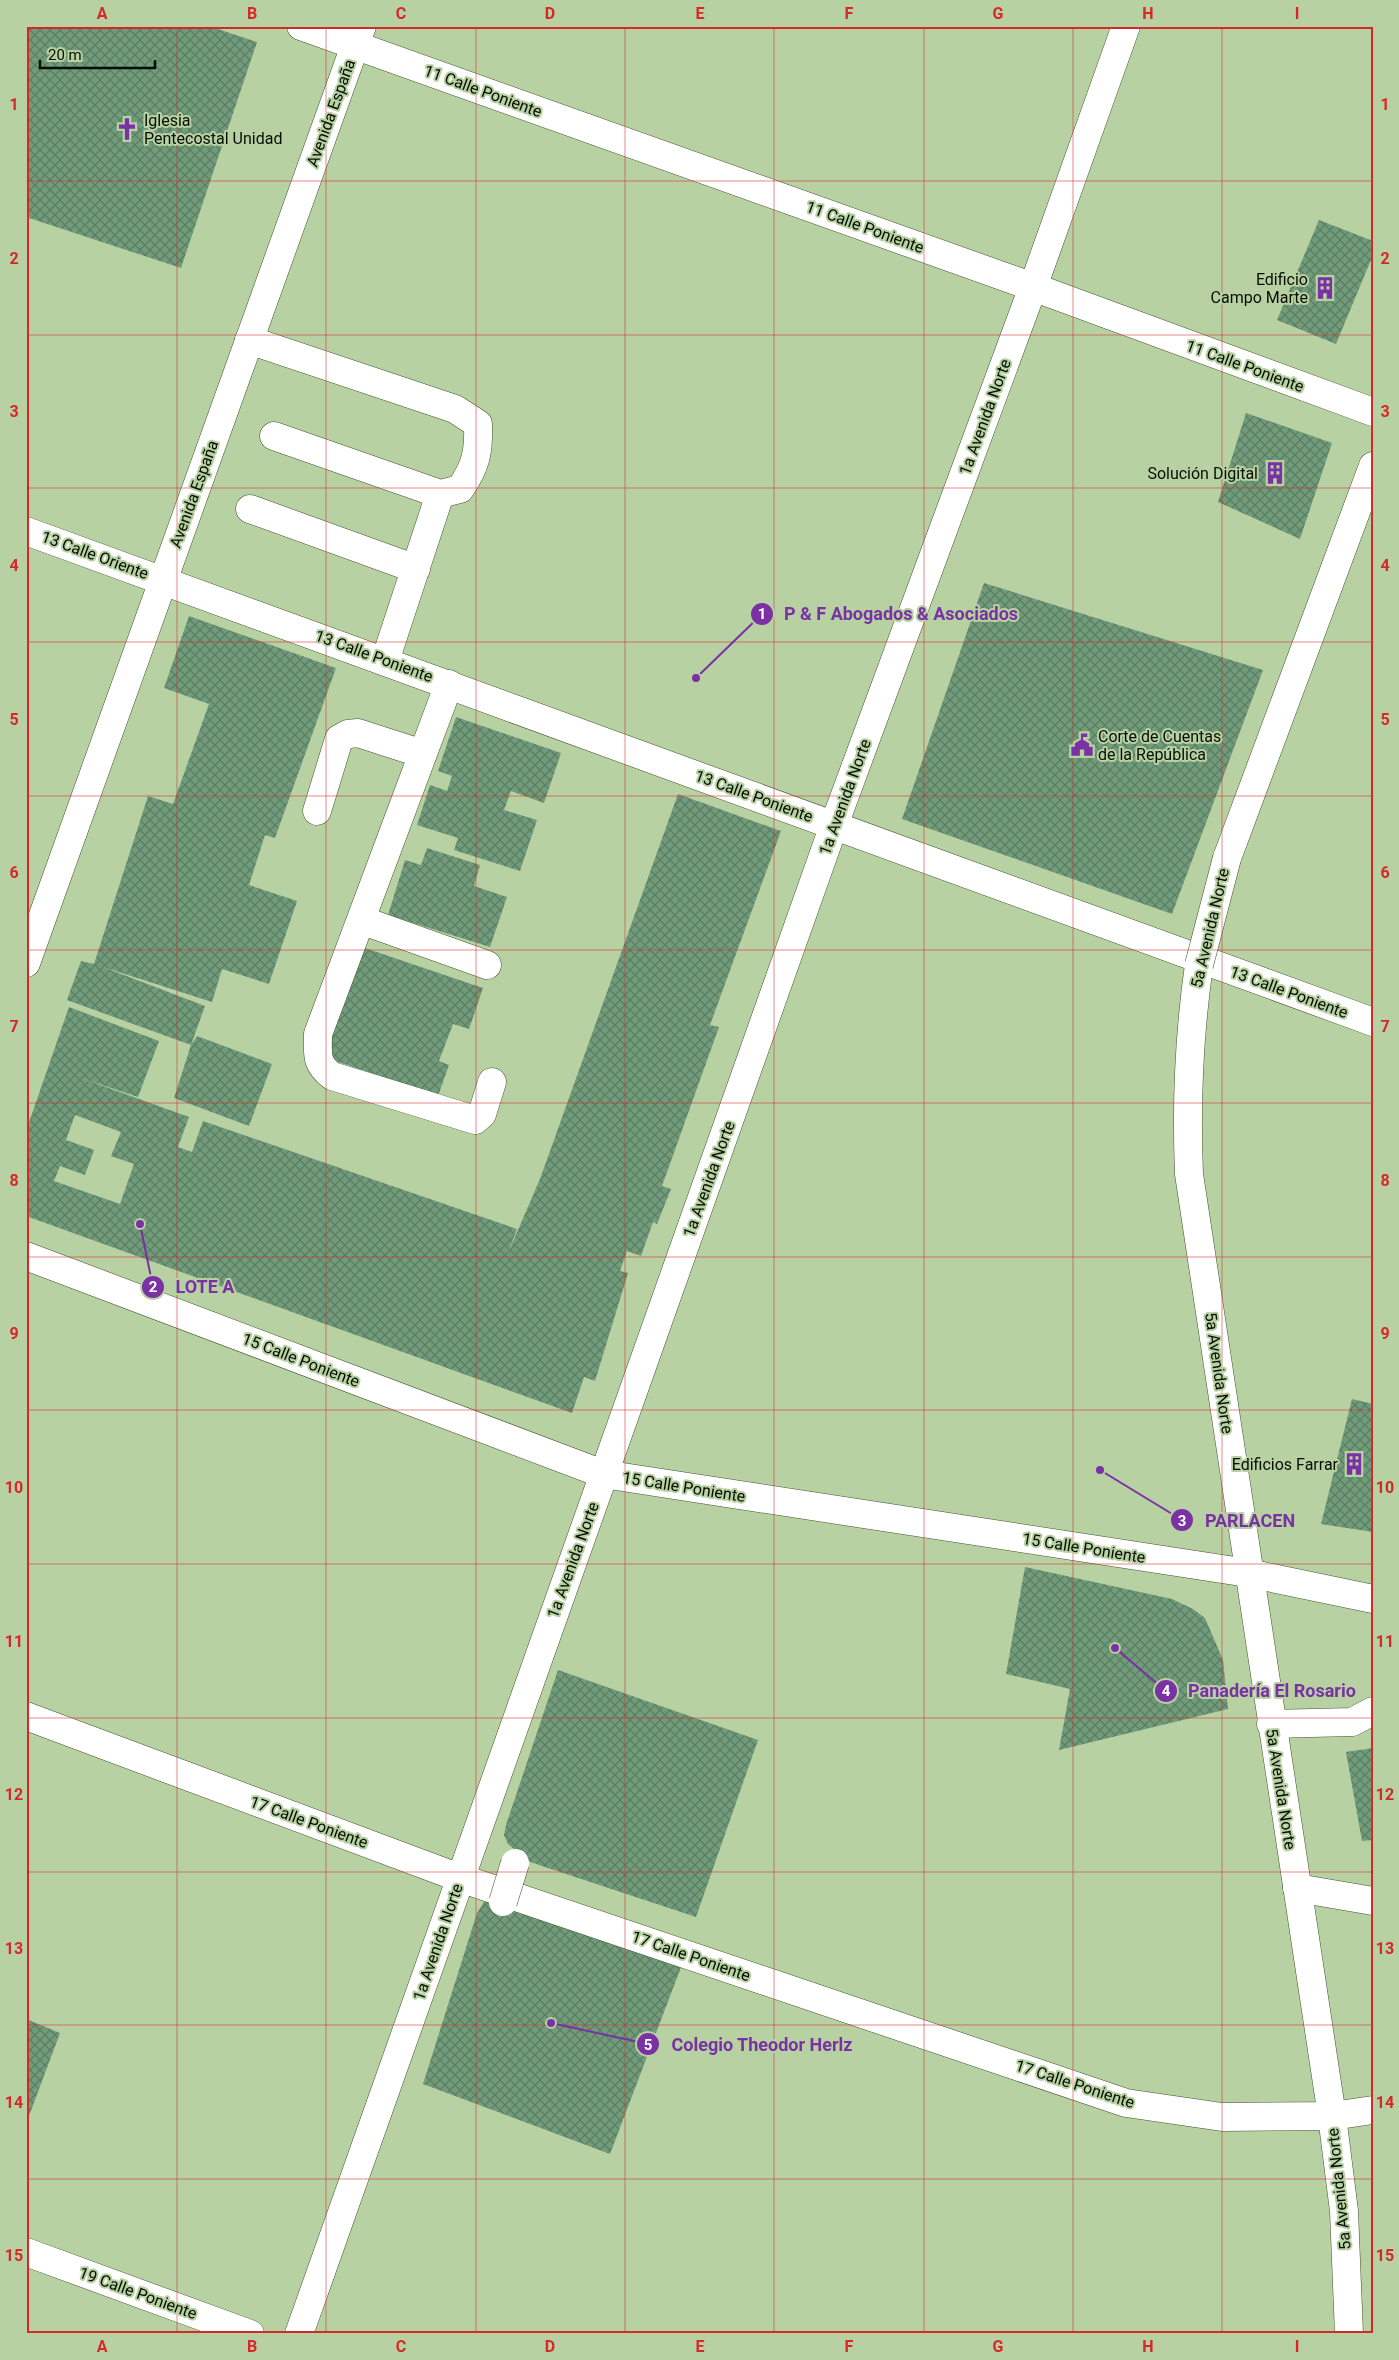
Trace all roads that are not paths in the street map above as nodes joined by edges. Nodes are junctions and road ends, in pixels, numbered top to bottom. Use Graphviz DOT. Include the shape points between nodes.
graph roads {
  1 [pos="301,26"];
  2 [pos="1126,26"];
  3 [pos="359,36"];
  4 [pos="1033,287"];
  5 [pos="249,340"];
  6 [pos="1373,412"];
  7 [pos="274,436"];
  8 [pos="1373,466"];
  9 [pos="440,494"];
  10 [pos="250,509"];
  11 [pos="26,531"];
  12 [pos="416,569"];
  13 [pos="164,580"];
  14 [pos="385,661"];
  15 [pos="449,684"];
  16 [pos="423,754"];
  17 [pos="316,811"];
  18 [pos="834,825"];
  19 [pos="361,920"];
  20 [pos="26,963"];
  21 [pos="486,965"];
  22 [pos="1373,1022"];
  23 [pos="492,1082"];
  24 [pos="26,1256"];
  25 [pos="603,1474"];
  26 [pos="1248,1573"];
  27 [pos="1373,1599"];
  28 [pos="1373,1712"];
  29 [pos="26,1716"];
  30 [pos="1272,1724"];
  31 [pos="518,1853"];
  32 [pos="460,1878"];
  33 [pos="1297,1888"];
  34 [pos="1373,1901"];
  35 [pos="502,1902"];
  36 [pos="1373,2110"];
  37 [pos="1332,2116"];
  38 [pos="26,2252"];
  39 [pos="250,2334"];
  40 [pos="299,2334"];
  41 [pos="1349,2334"];
  1 -- 3 [label="street, 11 Calle Poniente"];
  2 -- 4 [label="street, 1a Avenida Norte"];
  3 -- 4 [label="street, 11 Calle Poniente"];
  3 -- 5 [label="street, Avenida España"];
  4 -- 6 [label="street, 11 Calle Poniente"];
  4 -- 18 [label="street, 1a Avenida Norte"];
  5 -- 9 [label="street" via="455,409 478,424 479,448 470,476 460,489"];
  5 -- 13 [label="street, Avenida España"];
  7 -- 9 [label="street"];
  8 -- 26 [label="street, 5a Avenida Norte, bridge" via="1227,858 1199,965 1194,999 1188,1081 1189,1174"];
  9 -- 12 [label="street"];
  10 -- 12 [label="street"];
  11 -- 13 [label="street, 13 Calle Oriente"];
  12 -- 14 [label="street"];
  13 -- 14 [label="street, 13 Calle Poniente"];
  13 -- 20 [label="street, Avenida España"];
  14 -- 15 [label="street, 13 Calle Poniente"];
  15 -- 16 [label="street"];
  15 -- 18 [label="street, 13 Calle Poniente"];
  16 -- 17 [label="street" via="358,733 348,734 339,739"];
  16 -- 19 [label="street"];
  18 -- 22 [label="street, 13 Calle Poniente"];
  18 -- 25 [label="street, 1a Avenida Norte"];
  19 -- 21 [label="street"];
  19 -- 23 [label="street" via="318,1034 321,1068 332,1076 475,1120 482,1114"];
  24 -- 25 [label="street, 15 Calle Poniente"];
  25 -- 26 [label="street, 15 Calle Poniente"];
  25 -- 32 [label="street, 1a Avenida Norte"];
  26 -- 27 [label="street, 15 Calle Poniente"];
  26 -- 30 [label="street, 5a Avenida Norte"];
  28 -- 30 [label="street" via="1352,1722"];
  29 -- 32 [label="street, 17 Calle Poniente"];
  30 -- 33 [label="street, 5a Avenida Norte"];
  31 -- 35 [label="street, bridge"];
  32 -- 37 [label="street, 17 Calle Poniente" via="1126,2103 1222,2117"];
  32 -- 40 [label="street, 1a Avenida Norte"];
  33 -- 34 [label="street"];
  33 -- 37 [label="street, 5a Avenida Norte"];
  36 -- 37 [label="street, 17 Calle Poniente"];
  37 -- 41 [label="street, 5a Avenida Norte" via="1344,2211"];
  38 -- 39 [label="street, 19 Calle Poniente"];
}
